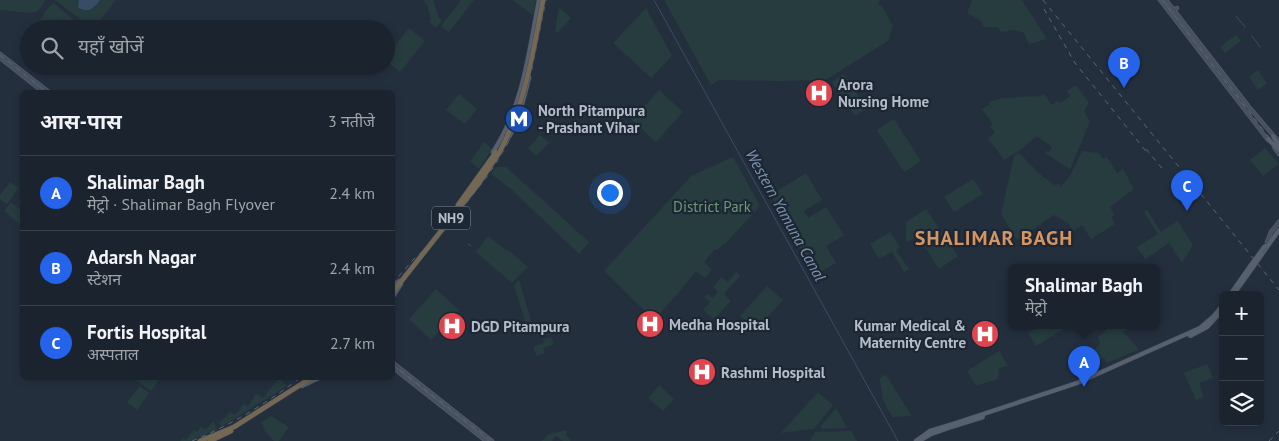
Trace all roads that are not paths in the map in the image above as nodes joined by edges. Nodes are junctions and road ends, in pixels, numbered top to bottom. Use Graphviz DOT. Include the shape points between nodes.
graph roads {
  1 [pos="542,0"];
  2 [pos="1160,0"];
  3 [pos="1166,0"];
  4 [pos="1175,9"];
  5 [pos="1170,12"];
  6 [pos="1181,14"];
  7 [pos="536,16"];
  8 [pos="542,17"];
  9 [pos="1186,23"];
  10 [pos="0,54"];
  11 [pos="0,58"];
  12 [pos="20,69"];
  13 [pos="20,74"];
  14 [pos="22,75"];
  15 [pos="28,75"];
  16 [pos="523,80"];
  17 [pos="528,81"];
  18 [pos="40,90"];
  19 [pos="47,90"];
  20 [pos="513,112"];
  21 [pos="519,115"];
  22 [pos="1273,134"];
  23 [pos="1268,139"];
  24 [pos="1279,144"];
  25 [pos="1279,152"];
  26 [pos="477,183"];
  27 [pos="1279,222"];
  28 [pos="1279,228"];
  29 [pos="1276,235"];
  30 [pos="1267,245"];
  31 [pos="400,281"];
  32 [pos="395,287"];
  33 [pos="1234,291"];
  34 [pos="395,294"];
  35 [pos="1219,310"];
  36 [pos="1219,315"];
  37 [pos="395,364"];
  38 [pos="395,370"];
  39 [pos="307,380"];
  40 [pos="312,380"];
  41 [pos="303,384"];
  42 [pos="950,426"];
  43 [pos="200,441"];
  44 [pos="210,441"];
  45 [pos="486,441"];
  46 [pos="492,441"];
  47 [pos="918,441"];
  1 -- 7 [label="main road"];
  1 -- 8 [label="main road"];
  1 -- 26 [label="highway, NH9, bridge" via="522,100 506,139"];
  2 -- 5 [label="main road"];
  3 -- 4 [label="main road"];
  4 -- 5 [label="main road"];
  4 -- 9 [label="main road"];
  5 -- 23 [label="main road"];
  6 -- 9 [label="main road"];
  7 -- 8 [label="main road"];
  7 -- 16 [label="main road"];
  8 -- 17 [label="main road"];
  9 -- 22 [label="main road"];
  10 -- 12 [label="main road"];
  11 -- 13 [label="main road"];
  14 -- 18 [label="main road"];
  15 -- 19 [label="main road"];
  16 -- 17 [label="main road"];
  16 -- 20 [label="main road"];
  17 -- 21 [label="main road"];
  20 -- 21 [label="main road"];
  20 -- 26 [label="main road"];
  21 -- 26 [label="main road" via="499,155"];
  22 -- 24 [label="main road"];
  23 -- 25 [label="main road"];
  26 -- 31 [label="highway, NH9"];
  27 -- 30 [label="main road"];
  28 -- 29 [label="main road"];
  29 -- 30 [label="main road"];
  30 -- 33 [label="main road, bridge"];
  31 -- 32 [label="highway, NH9"];
  31 -- 34 [label="main road"];
  35 -- 42 [label="main road, bridge" via="1200,328 1077,383"];
  36 -- 42 [label="main road, bridge" via="1201,331 1087,380 1045,397"];
  37 -- 46 [label="main road"];
  38 -- 45 [label="main road"];
  39 -- 41 [label="highway"];
  40 -- 41 [label="highway"];
  41 -- 43 [label="highway" via="234,426"];
  41 -- 44 [label="highway" via="235,429"];
  42 -- 47 [label="main road" via="930,431"];
}
